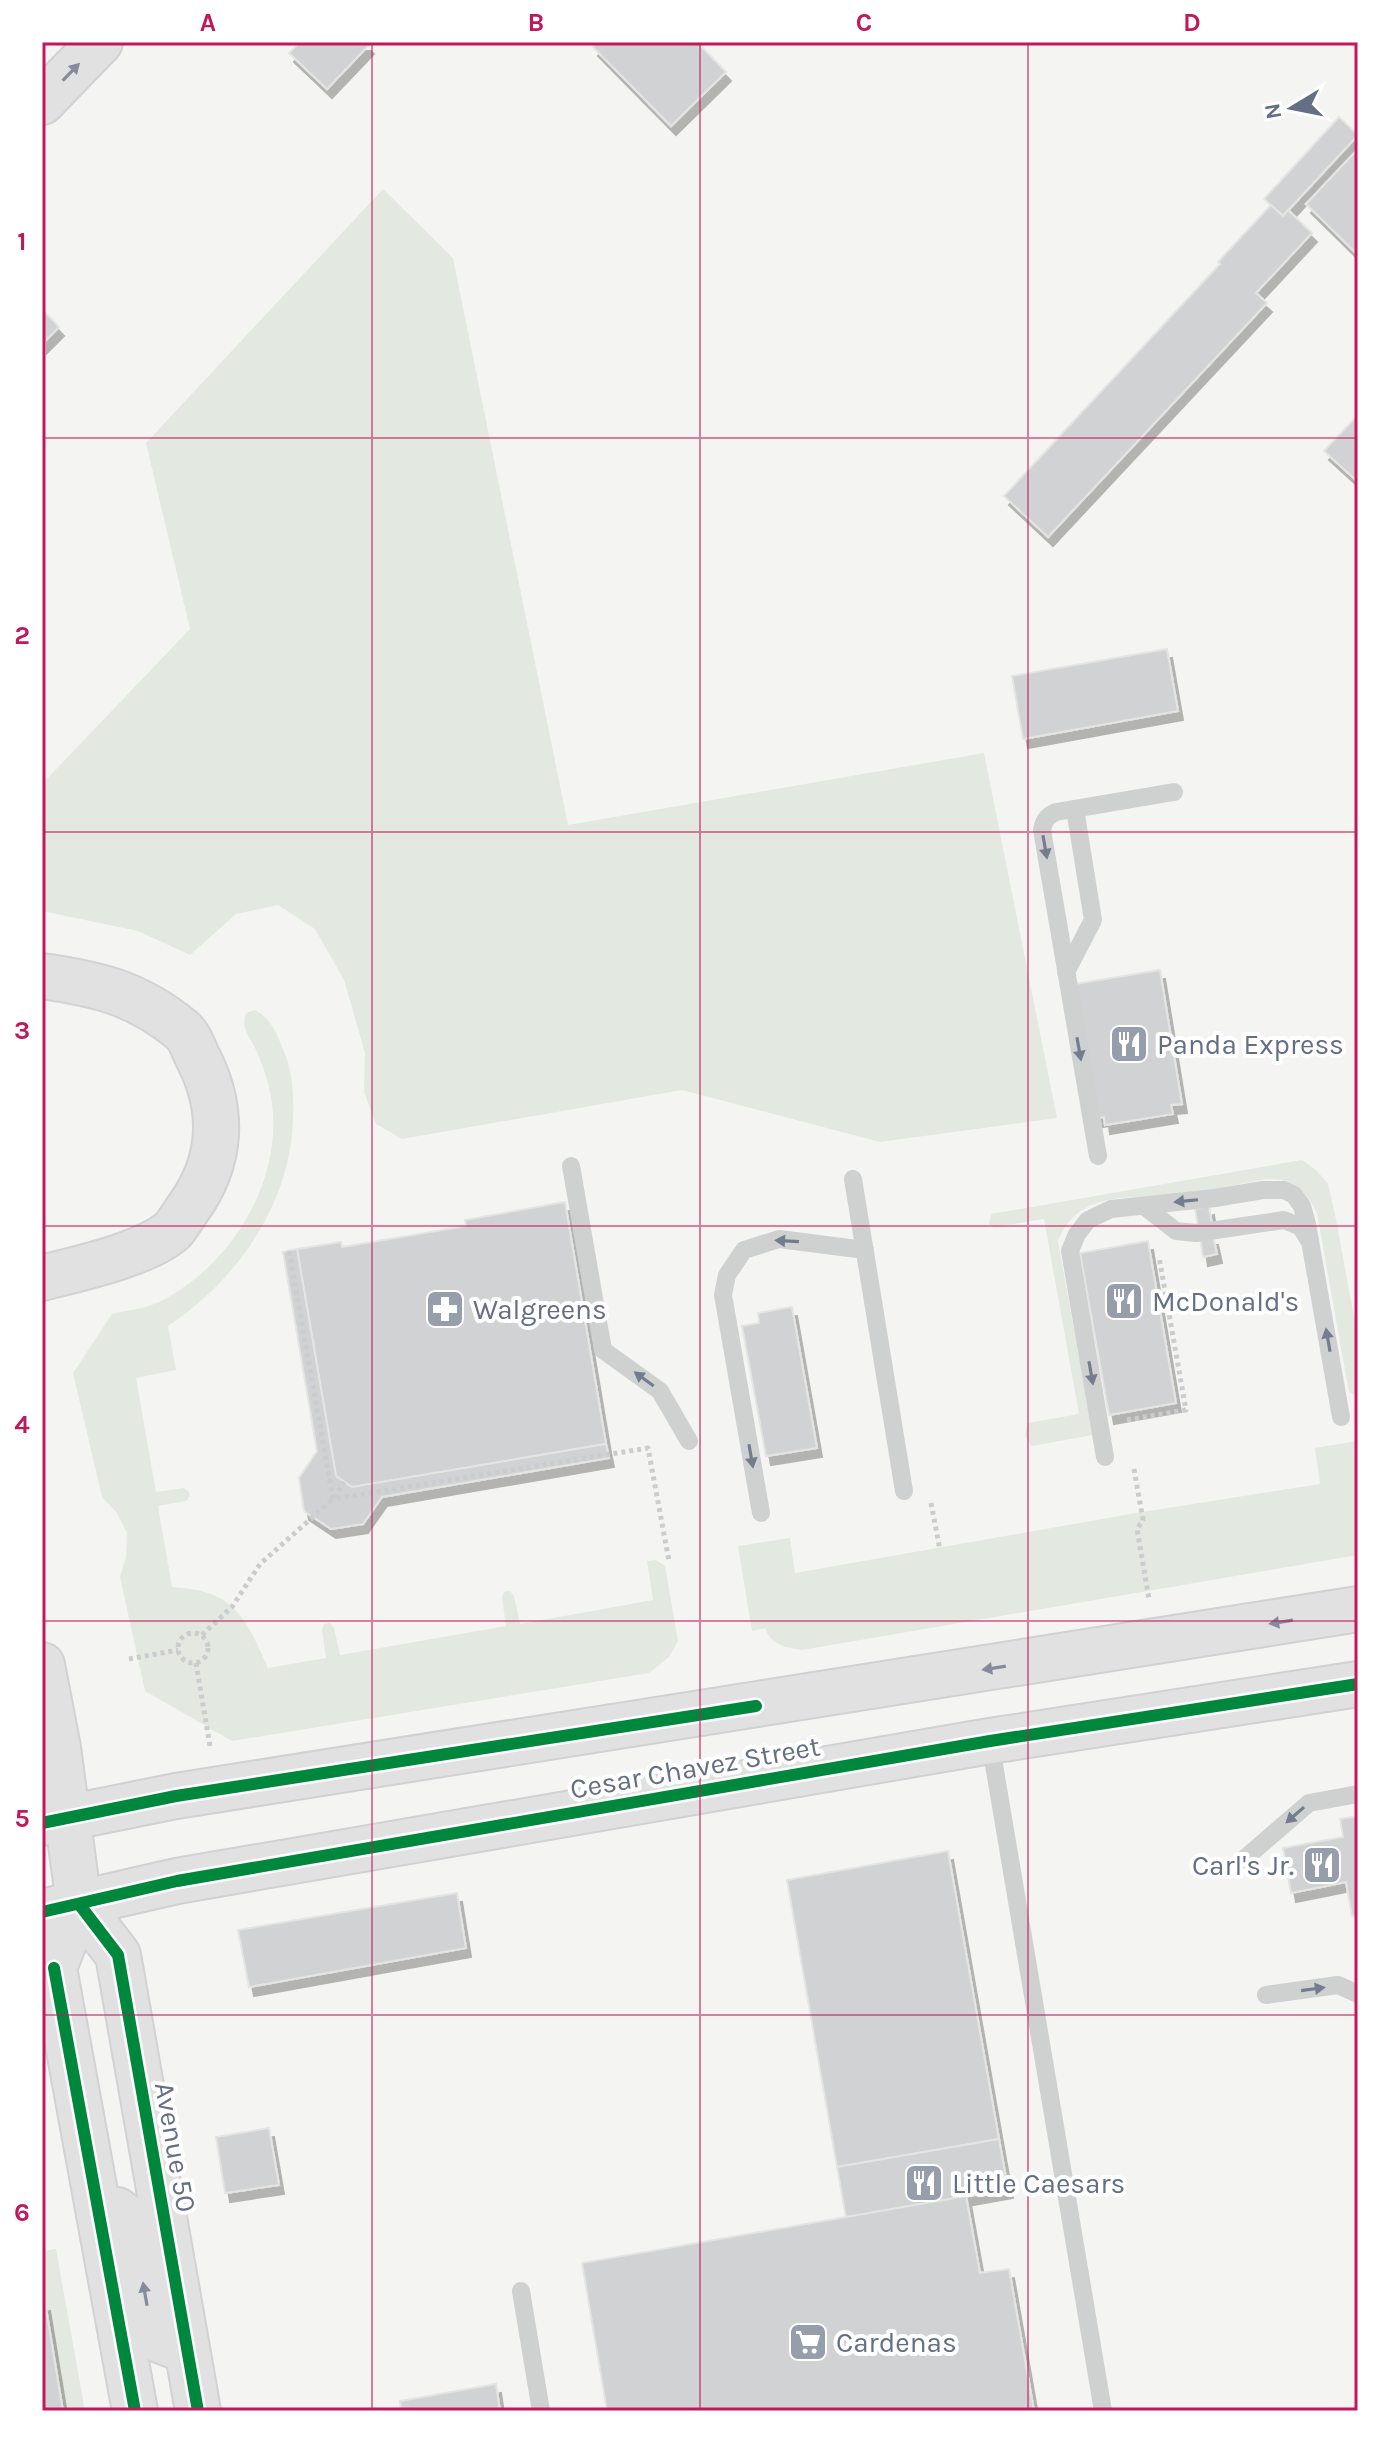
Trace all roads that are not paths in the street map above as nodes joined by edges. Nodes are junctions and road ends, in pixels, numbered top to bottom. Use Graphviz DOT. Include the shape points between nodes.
graph roads {
  1 [pos="100,42"];
  2 [pos="42,102"];
  3 [pos="1174,792"];
  4 [pos="1075,809"];
  5 [pos="1066,972"];
  6 [pos="42,976"];
  7 [pos="1098,1156"];
  8 [pos="571,1166"];
  9 [pos="853,1179"];
  10 [pos="1144,1206"];
  11 [pos="1312,1245"];
  12 [pos="865,1250"];
  13 [pos="42,1278"];
  14 [pos="1341,1417"];
  15 [pos="689,1441"];
  16 [pos="1105,1457"];
  17 [pos="904,1491"];
  18 [pos="761,1513"];
  19 [pos="1358,1609"];
  20 [pos="42,1665"];
  21 [pos="1358,1684"];
  22 [pos="990,1741"];
  23 [pos="1358,1794"];
  24 [pos="55,1820"];
  25 [pos="1243,1860"];
  26 [pos="60,1908"];
  27 [pos="1358,1994"];
  28 [pos="1266,1995"];
  29 [pos="99,2212"];
  30 [pos="521,2291"];
  31 [pos="187,2351"];
  32 [pos="135,2411"];
  33 [pos="198,2411"];
  34 [pos="541,2411"];
  35 [pos="1103,2411"];
  2 -- 1 [label="main road, one-way"];
  3 -- 4 [label="lane"];
  4 -- 5 [label="lane" via="1093,920"];
  4 -- 5 [label="lane, one-way" via="1048,815 1042,830"];
  5 -- 7 [label="lane, one-way"];
  6 -- 13 [label="main road" via="115,990 185,1032 209,1078 217,1122 214,1159 199,1194 173,1230 149,1245"];
  15 -- 8 [label="lane, one-way" via="660,1391 603,1350"];
  9 -- 12 [label="lane"];
  10 -- 11 [label="lane" via="1176,1231 1196,1233 1284,1220 1301,1227"];
  11 -- 10 [label="lane, one-way" via="1302,1206 1284,1190"];
  10 -- 16 [label="lane, one-way" via="1111,1209 1088,1220 1070,1251"];
  14 -- 11 [label="lane, one-way"];
  12 -- 17 [label="lane"];
  12 -- 18 [label="lane, one-way" via="779,1239 744,1250 727,1275 723,1295"];
  19 -- 24 [label="main road, Cesar Chavez Street, one-way" via="176,1796"];
  20 -- 24 [label="main road" via="57,1737"];
  21 -- 22 [label="main road, Cesar Chavez Street"];
  22 -- 26 [label="main road, Cesar Chavez Street" via="177,1881"];
  22 -- 35 [label="lane"];
  23 -- 25 [label="lane, one-way" via="1309,1803"];
  24 -- 26 [label="main road"];
  26 -- 29 [label="main road" via="54,1968"];
  26 -- 31 [label="main road, Avenue 50" via="118,1955"];
  28 -- 27 [label="lane, one-way" via="1338,1985"];
  31 -- 29 [label="main road, one-way" via="159,2340 149,2317 132,2222 117,2210"];
  29 -- 32 [label="main road"];
  30 -- 34 [label="lane"];
  31 -- 33 [label="main road, Avenue 50"];
}
